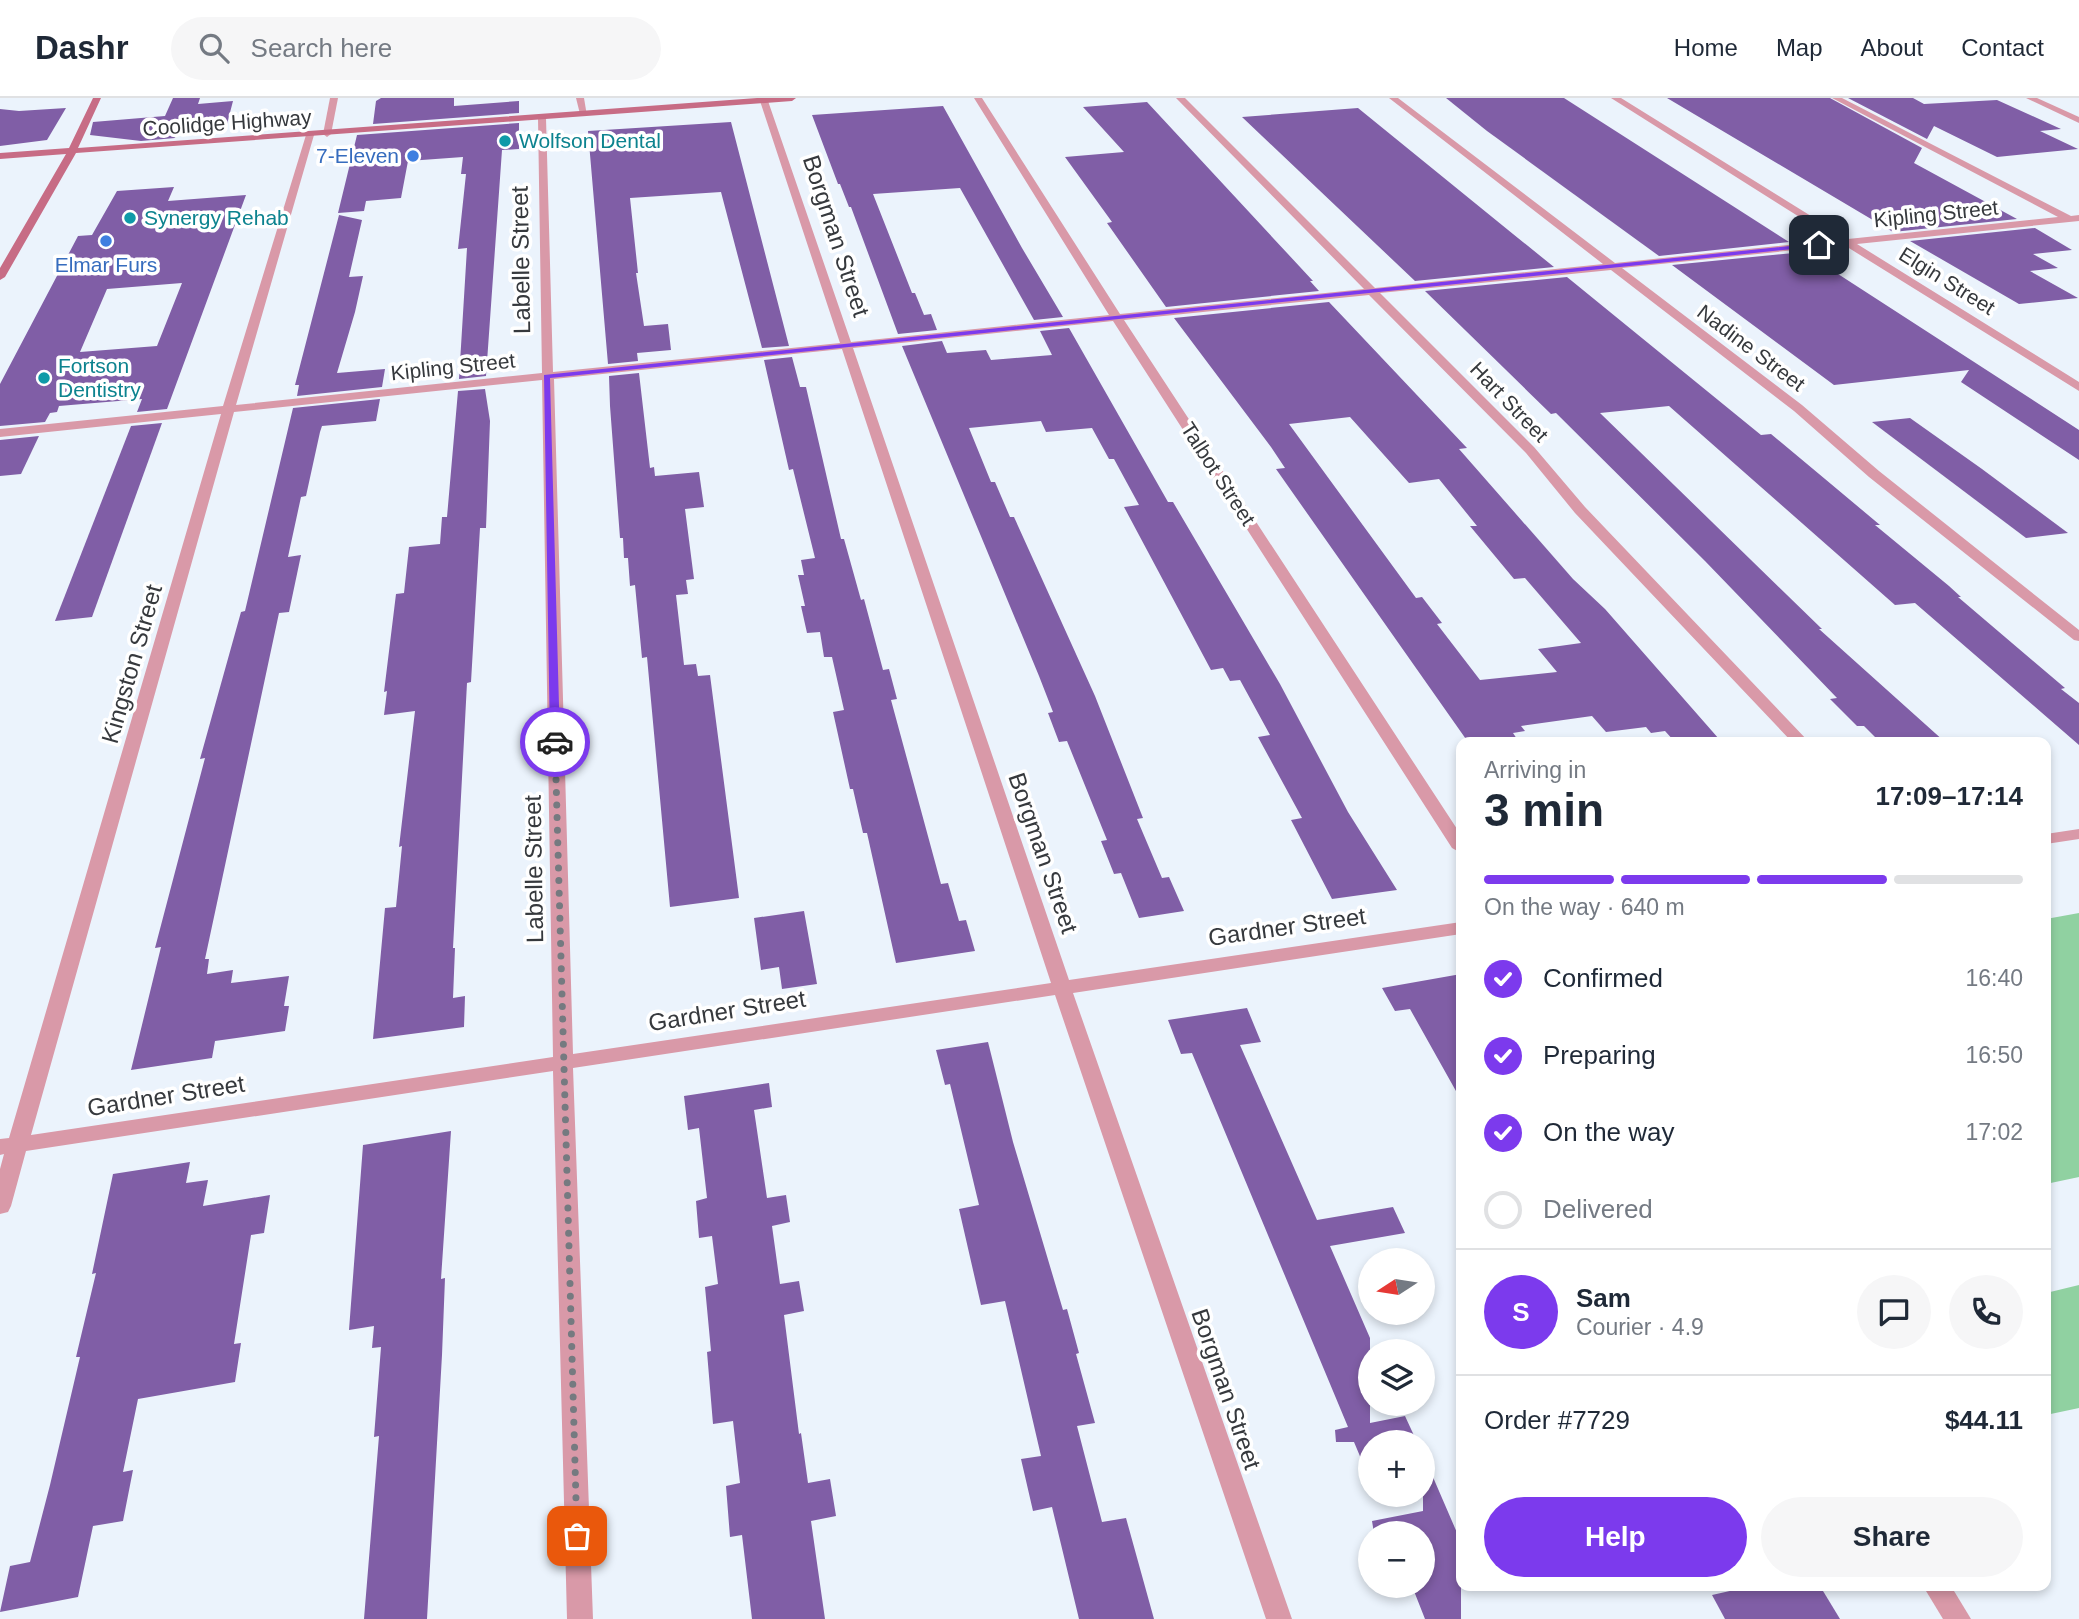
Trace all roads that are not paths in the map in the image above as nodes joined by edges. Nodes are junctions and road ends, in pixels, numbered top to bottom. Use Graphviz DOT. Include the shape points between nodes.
graph roads {
  1 [pos="97,98"];
  2 [pos="334,98"];
  3 [pos="580,98"];
  4 [pos="792,98"];
  5 [pos="978,98"];
  6 [pos="1180,98"];
  7 [pos="1393,98"];
  8 [pos="1615,98"];
  9 [pos="1836,98"];
  10 [pos="2030,98"];
  11 [pos="2055,98"];
  12 [pos="764,101"];
  13 [pos="2079,109"];
  14 [pos="584,114"];
  15 [pos="542,118"];
  16 [pos="2079,120"];
  17 [pos="327,134"];
  18 [pos="310,135"];
  19 [pos="72,152"];
  20 [pos="0,156"];
  21 [pos="2076,220"];
  22 [pos="1847,242"];
  23 [pos="1613,266"];
  24 [pos="0,277"];
  25 [pos="1371,291"];
  26 [pos="1116,317"];
  27 [pos="847,346"];
  28 [pos="546,376"];
  29 [pos="2079,387"];
  30 [pos="229,409"];
  31 [pos="0,433"];
  32 [pos="2079,637"];
  33 [pos="1796,737"];
  34 [pos="2079,834"];
  35 [pos="2051,838"];
  36 [pos="1456,840"];
  37 [pos="1456,929"];
  38 [pos="1062,987"];
  39 [pos="563,1063"];
  40 [pos="9,1146"];
  41 [pos="0,1206"];
  42 [pos="1939,1591"];
  43 [pos="580,1619"];
  44 [pos="1279,1619"];
  45 [pos="1958,1619"];
  1 -- 19 [label="main road"];
  2 -- 17 [label="street"];
  3 -- 14 [label="street"];
  4 -- 12 [label="main road, Coolidge Highway"];
  5 -- 26 [label="street, Talbot Street"];
  6 -- 25 [label="street, Hart Street"];
  7 -- 23 [label="street, Nadine Street"];
  8 -- 22 [label="street, Elgin Street"];
  9 -- 21 [label="street"];
  10 -- 16 [label="street"];
  11 -- 13 [label="street"];
  12 -- 14 [label="main road, Coolidge Highway"];
  12 -- 27 [label="street, Borgman Street"];
  14 -- 15 [label="main road, Coolidge Highway"];
  15 -- 17 [label="main road, Coolidge Highway"];
  15 -- 28 [label="street, Labelle Street"];
  17 -- 18 [label="main road, Coolidge Highway"];
  18 -- 19 [label="main road, Coolidge Highway"];
  18 -- 30 [label="street, Kingston Street"];
  19 -- 20 [label="main road, Coolidge Highway"];
  19 -- 24 [label="main road"];
  21 -- 22 [label="street, Kipling Street"];
  22 -- 23 [label="street, Kipling Street"];
  22 -- 29 [label="street, Elgin Street"];
  23 -- 25 [label="street, Kipling Street"];
  23 -- 32 [label="street, Nadine Street" via="1798,408"];
  25 -- 26 [label="street, Kipling Street"];
  25 -- 33 [label="street, Hart Street" via="1530,450 1580,510"];
  26 -- 27 [label="street, Kipling Street"];
  26 -- 36 [label="street, Talbot Street"];
  27 -- 28 [label="street, Kipling Street"];
  27 -- 38 [label="street, Borgman Street"];
  28 -- 30 [label="street, Kipling Street"];
  28 -- 39 [label="street, Labelle Street"];
  30 -- 31 [label="street, Kipling Street"];
  30 -- 40 [label="street, Kingston Street"];
  34 -- 35 [label="street"];
  37 -- 38 [label="street, Gardner Street"];
  38 -- 39 [label="street, Gardner Street"];
  38 -- 44 [label="street, Borgman Street"];
  39 -- 40 [label="street, Gardner Street"];
  39 -- 43 [label="street, Labelle Street"];
  40 -- 41 [label="street, Kingston Street"];
  42 -- 45 [label="street"];
}
